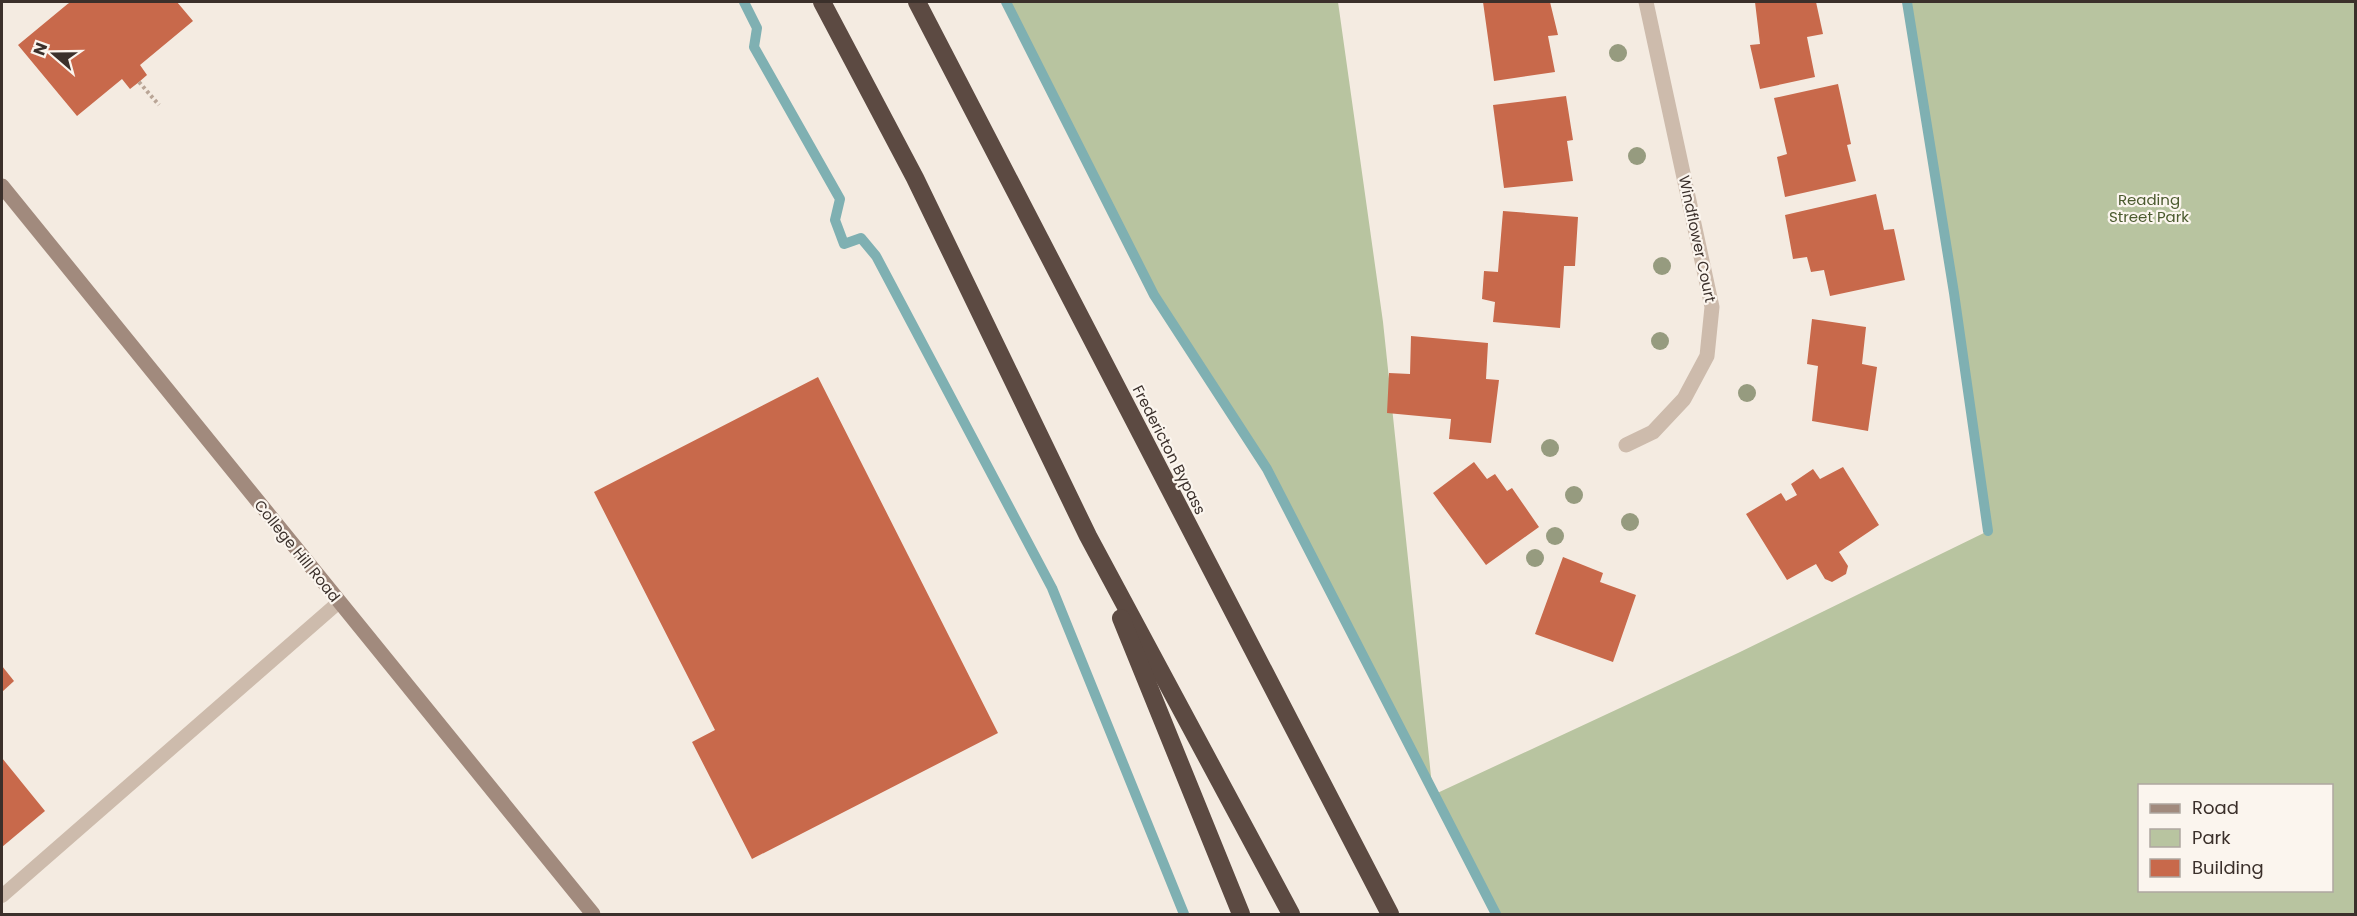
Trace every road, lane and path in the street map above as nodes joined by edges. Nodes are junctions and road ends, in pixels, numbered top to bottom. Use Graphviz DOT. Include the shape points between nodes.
graph roads {
  1 [pos="822,2"];
  2 [pos="917,2"];
  3 [pos="1646,2"];
  4 [pos="139,82"];
  5 [pos="159,105"];
  6 [pos="2,186"];
  7 [pos="1626,445"];
  8 [pos="1088,536"];
  9 [pos="339,602"];
  10 [pos="2,896"];
  11 [pos="593,915"];
  12 [pos="1241,915"];
  13 [pos="1291,915"];
  14 [pos="1390,915"];
  1 -- 8 [label="highway" via="915,178"];
  2 -- 14 [label="highway, Fredericton Bypass"];
  3 -- 7 [label="street, Windflower Court" via="1712,307 1707,356 1684,399 1653,432"];
  4 -- 5 [label="path"];
  6 -- 9 [label="street, College Hill Road"];
  8 -- 12 [label="highway"];
  8 -- 13 [label="highway"];
  9 -- 10 [label="lane"];
  9 -- 11 [label="street, College Hill Road"];
}
